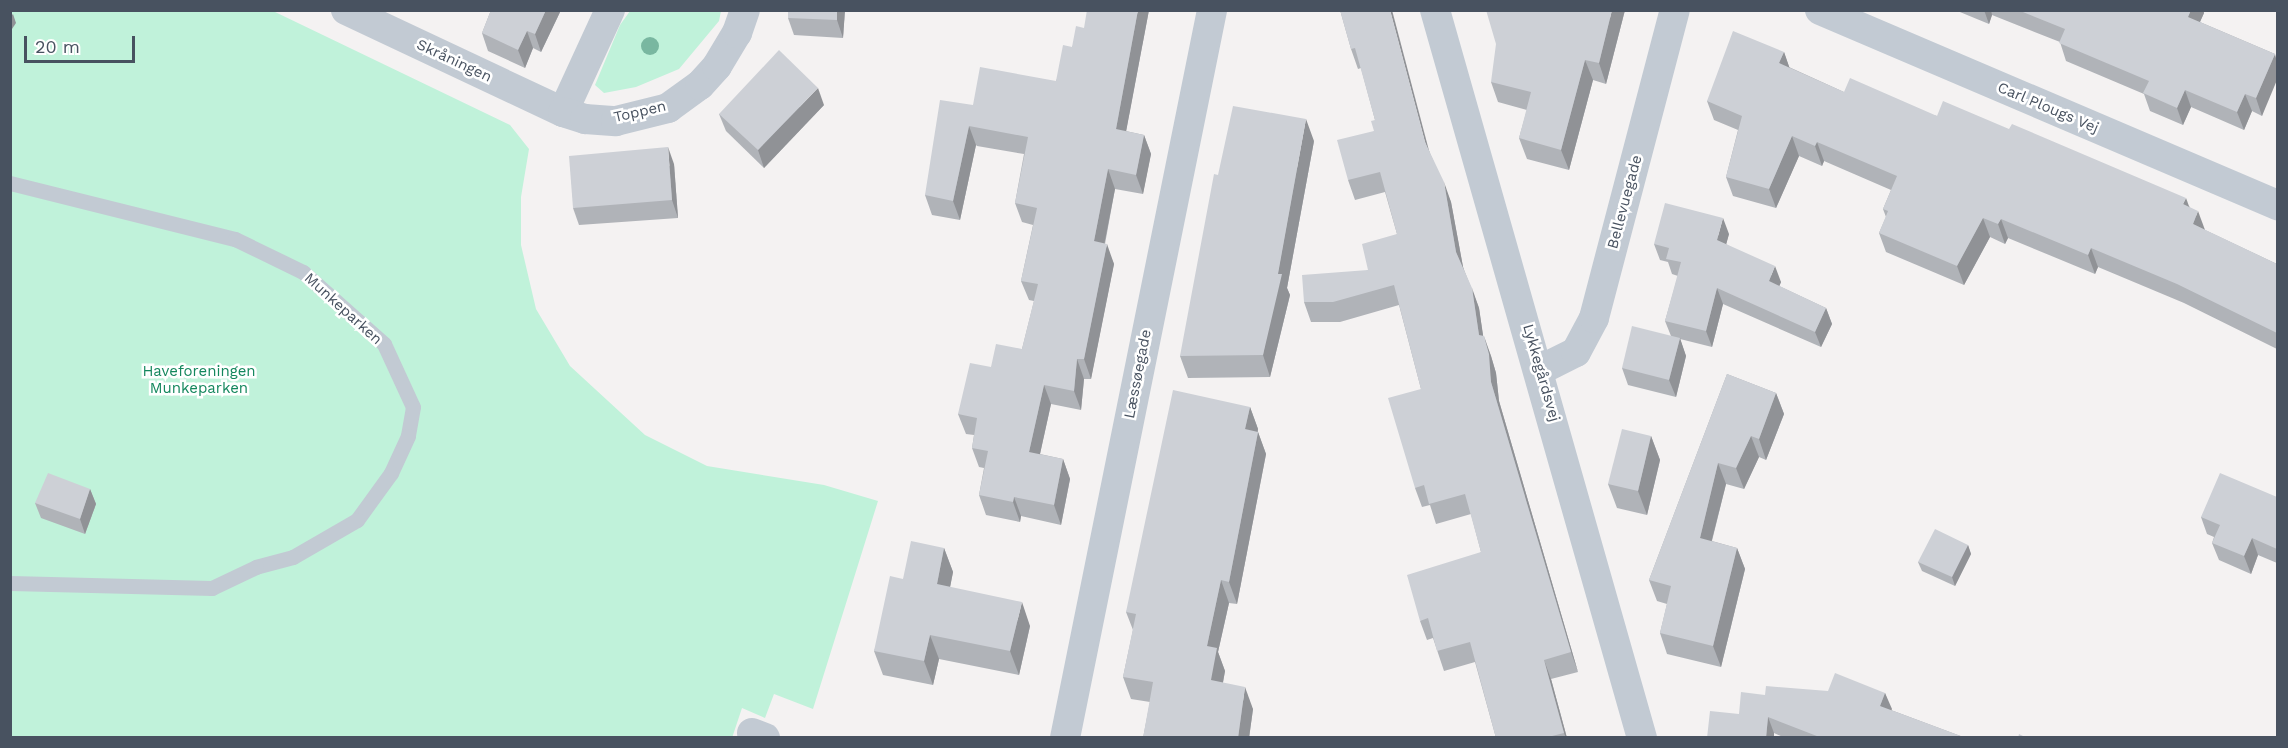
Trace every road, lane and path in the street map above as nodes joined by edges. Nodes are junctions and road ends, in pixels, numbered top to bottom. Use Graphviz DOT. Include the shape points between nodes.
graph roads {
  1 [pos="346,10"];
  2 [pos="610,10"];
  3 [pos="745,10"];
  4 [pos="1212,10"];
  5 [pos="1435,10"];
  6 [pos="1675,10"];
  7 [pos="1820,10"];
  8 [pos="563,112"];
  9 [pos="10,183"];
  10 [pos="2277,205"];
  11 [pos="1540,370"];
  12 [pos="10,583"];
  13 [pos="1065,738"];
  14 [pos="1642,738"];
  1 -- 8 [label="street, Skråningen"];
  2 -- 8 [label="street"];
  3 -- 8 [label="street, Toppen" via="737,33 717,66 700,85 668,108 616,121 585,119"];
  4 -- 13 [label="street, Læssøegade"];
  5 -- 11 [label="street, Lykkegårdsvej"];
  6 -- 11 [label="street, Bellevuegade" via="1594,318 1576,352"];
  7 -- 10 [label="street, Carl Plougs Vej"];
  9 -- 12 [label="lane, Munkeparken" via="235,239 303,272 384,344 413,407 408,436 391,473 357,520 293,557 256,567 212,588"];
  11 -- 14 [label="street, Lykkegårdsvej"];
}
